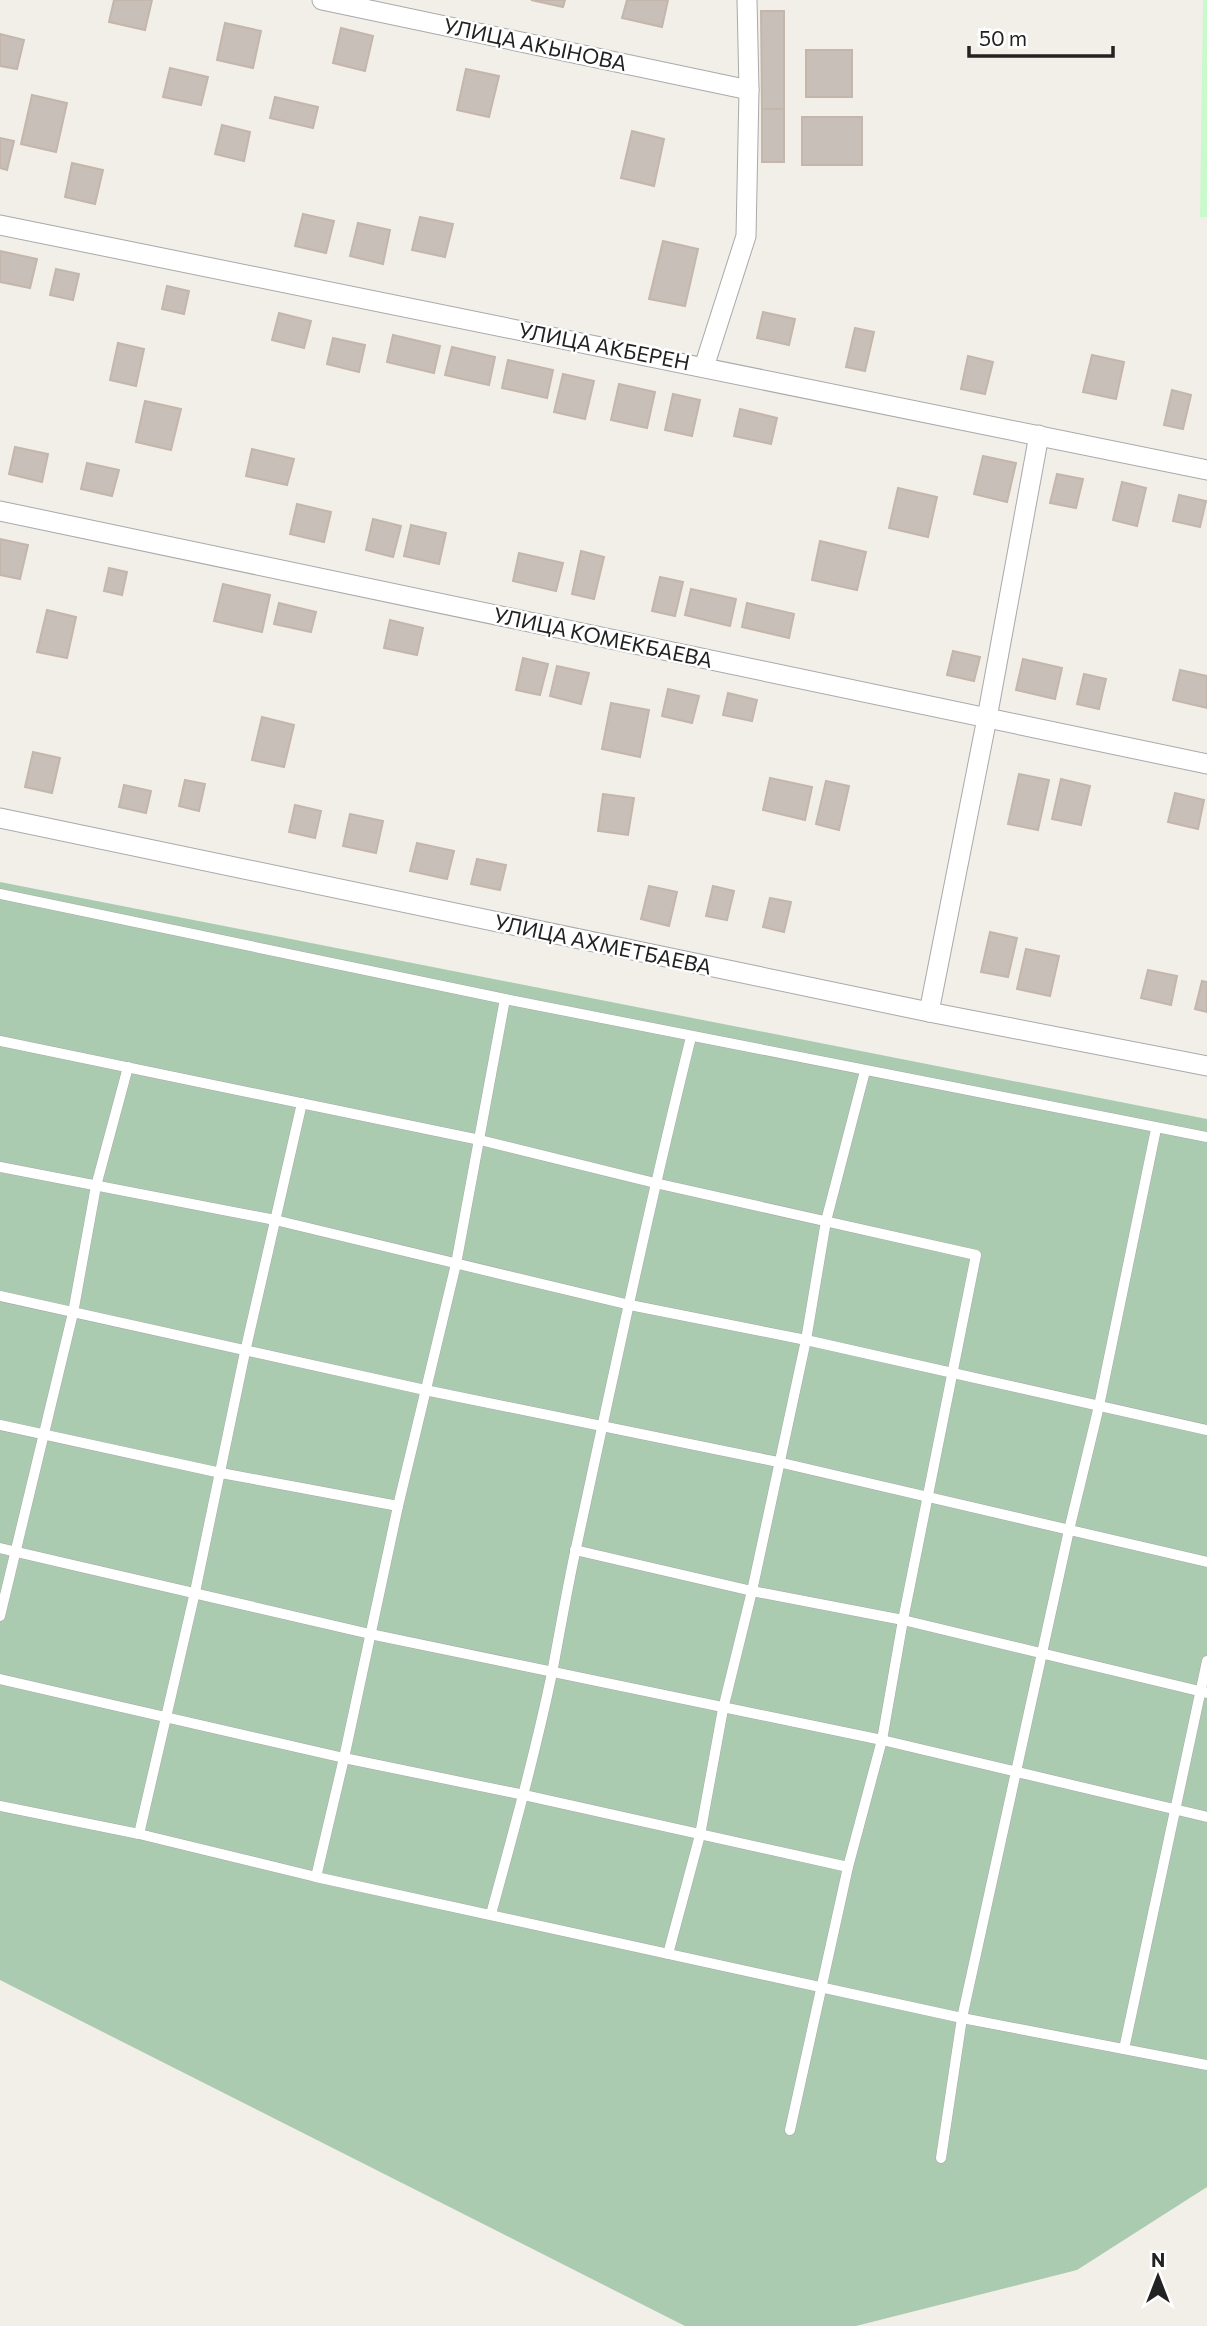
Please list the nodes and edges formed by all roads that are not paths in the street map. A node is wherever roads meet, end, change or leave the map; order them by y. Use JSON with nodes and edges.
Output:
{"nodes":[{"id":1,"x":322,"y":0,"type":"edge"},
{"id":2,"x":747,"y":0,"type":"edge"},
{"id":3,"x":749,"y":90,"type":"junction"},
{"id":4,"x":0,"y":225,"type":"edge"},
{"id":5,"x":704,"y":367,"type":"junction"},
{"id":6,"x":1039,"y":435,"type":"junction"},
{"id":7,"x":1207,"y":470,"type":"edge"},
{"id":8,"x":0,"y":511,"type":"edge"},
{"id":9,"x":987,"y":718,"type":"junction"},
{"id":10,"x":1207,"y":764,"type":"edge"},
{"id":11,"x":0,"y":818,"type":"edge"},
{"id":12,"x":0,"y":894,"type":"edge"},
{"id":13,"x":505,"y":999,"type":"junction"},
{"id":14,"x":929,"y":1012,"type":"junction"},
{"id":15,"x":691,"y":1037,"type":"junction"},
{"id":16,"x":0,"y":1041,"type":"edge"},
{"id":17,"x":1207,"y":1066,"type":"edge"},
{"id":18,"x":128,"y":1067,"type":"junction"},
{"id":19,"x":864,"y":1071,"type":"junction"},
{"id":20,"x":302,"y":1103,"type":"junction"},
{"id":21,"x":1156,"y":1129,"type":"junction"},
{"id":22,"x":1207,"y":1137,"type":"edge"},
{"id":23,"x":480,"y":1140,"type":"junction"},
{"id":24,"x":0,"y":1167,"type":"edge"},
{"id":25,"x":655,"y":1183,"type":"junction"},
{"id":26,"x":96,"y":1186,"type":"junction"},
{"id":27,"x":275,"y":1220,"type":"junction"},
{"id":28,"x":826,"y":1221,"type":"junction"},
{"id":29,"x":456,"y":1264,"type":"junction"},
{"id":30,"x":0,"y":1296,"type":"edge"},
{"id":31,"x":630,"y":1305,"type":"junction"},
{"id":32,"x":74,"y":1313,"type":"junction"},
{"id":33,"x":806,"y":1340,"type":"junction"},
{"id":34,"x":246,"y":1352,"type":"junction"},
{"id":35,"x":953,"y":1373,"type":"junction"},
{"id":36,"x":425,"y":1390,"type":"junction"},
{"id":37,"x":1099,"y":1406,"type":"junction"},
{"id":38,"x":0,"y":1425,"type":"edge"},
{"id":39,"x":603,"y":1428,"type":"junction"},
{"id":40,"x":1207,"y":1430,"type":"edge"},
{"id":41,"x":43,"y":1433,"type":"junction"},
{"id":42,"x":778,"y":1462,"type":"junction"},
{"id":43,"x":221,"y":1473,"type":"junction"},
{"id":44,"x":927,"y":1498,"type":"junction"},
{"id":45,"x":398,"y":1506,"type":"junction"},
{"id":46,"x":1069,"y":1530,"type":"junction"},
{"id":47,"x":0,"y":1548,"type":"edge"},
{"id":48,"x":575,"y":1550,"type":"junction"},
{"id":49,"x":15,"y":1551,"type":"junction"},
{"id":50,"x":1207,"y":1562,"type":"edge"},
{"id":51,"x":752,"y":1591,"type":"junction"},
{"id":52,"x":195,"y":1592,"type":"junction"},
{"id":53,"x":0,"y":1616,"type":"edge"},
{"id":54,"x":902,"y":1620,"type":"junction"},
{"id":55,"x":370,"y":1634,"type":"junction"},
{"id":56,"x":1041,"y":1653,"type":"junction"},
{"id":57,"x":1207,"y":1661,"type":"edge"},
{"id":58,"x":552,"y":1673,"type":"junction"},
{"id":59,"x":0,"y":1679,"type":"edge"},
{"id":60,"x":1203,"y":1692,"type":"edge"},
{"id":61,"x":723,"y":1709,"type":"junction"},
{"id":62,"x":164,"y":1715,"type":"junction"},
{"id":63,"x":882,"y":1740,"type":"junction"},
{"id":64,"x":344,"y":1758,"type":"junction"},
{"id":65,"x":1016,"y":1773,"type":"junction"},
{"id":66,"x":524,"y":1795,"type":"junction"},
{"id":67,"x":0,"y":1806,"type":"edge"},
{"id":68,"x":1176,"y":1810,"type":"junction"},
{"id":69,"x":1207,"y":1817,"type":"edge"},
{"id":70,"x":139,"y":1834,"type":"junction"},
{"id":71,"x":700,"y":1835,"type":"junction"},
{"id":72,"x":848,"y":1867,"type":"junction"},
{"id":73,"x":316,"y":1877,"type":"junction"},
{"id":74,"x":491,"y":1914,"type":"junction"},
{"id":75,"x":668,"y":1954,"type":"junction"},
{"id":76,"x":822,"y":1987,"type":"junction"},
{"id":77,"x":962,"y":2018,"type":"junction"},
{"id":78,"x":1124,"y":2049,"type":"junction"},
{"id":79,"x":1207,"y":2065,"type":"edge"},
{"id":80,"x":790,"y":2130,"type":"dead end"},
{"id":81,"x":941,"y":2158,"type":"dead end"}],
"edges":[{"from":1,"to":3,"type":"street","name":"УЛИЦА АКЫНОВА"},
{"from":2,"to":3,"type":"street"},
{"from":3,"to":5,"type":"street"},
{"from":4,"to":5,"type":"street","name":"УЛИЦА АКБЕРЕН"},
{"from":5,"to":6,"type":"street","name":"УЛИЦА АКБЕРЕН"},
{"from":6,"to":7,"type":"street","name":"УЛИЦА АКБЕРЕН"},
{"from":6,"to":9,"type":"street"},
{"from":8,"to":9,"type":"street","name":"УЛИЦА КОМЕКБАЕВА"},
{"from":9,"to":10,"type":"street","name":"УЛИЦА КОМЕКБАЕВА"},
{"from":9,"to":14,"type":"street"},
{"from":11,"to":14,"type":"street","name":"УЛИЦА АХМЕТБАЕВА"},
{"from":12,"to":13,"type":"lane"},
{"from":13,"to":15,"type":"lane"},
{"from":13,"to":23,"type":"lane"},
{"from":14,"to":17,"type":"street","name":"УЛИЦА АХМЕТБАЕВА"},
{"from":15,"to":19,"type":"lane"},
{"from":15,"to":25,"type":"lane"},
{"from":16,"to":18,"type":"lane"},
{"from":18,"to":20,"type":"lane"},
{"from":18,"to":26,"type":"lane"},
{"from":19,"to":21,"type":"lane"},
{"from":19,"to":28,"type":"lane"},
{"from":20,"to":23,"type":"lane"},
{"from":20,"to":27,"type":"lane"},
{"from":21,"to":22,"type":"lane"},
{"from":21,"to":37,"type":"lane"},
{"from":23,"to":25,"type":"lane"},
{"from":23,"to":29,"type":"lane"},
{"from":24,"to":26,"type":"lane"},
{"from":25,"to":28,"type":"lane"},
{"from":25,"to":31,"type":"lane"},
{"from":26,"to":27,"type":"lane"},
{"from":26,"to":32,"type":"lane"},
{"from":27,"to":29,"type":"lane"},
{"from":27,"to":34,"type":"lane"},
{"from":28,"to":33,"type":"lane"},
{"from":28,"to":35,"type":"lane"},
{"from":29,"to":31,"type":"lane"},
{"from":29,"to":36,"type":"lane"},
{"from":30,"to":32,"type":"lane"},
{"from":31,"to":33,"type":"lane"},
{"from":31,"to":39,"type":"lane"},
{"from":32,"to":34,"type":"lane"},
{"from":32,"to":41,"type":"lane"},
{"from":33,"to":35,"type":"lane"},
{"from":33,"to":42,"type":"lane"},
{"from":34,"to":36,"type":"lane"},
{"from":34,"to":43,"type":"lane"},
{"from":35,"to":37,"type":"lane"},
{"from":35,"to":44,"type":"lane"},
{"from":36,"to":39,"type":"lane"},
{"from":36,"to":45,"type":"lane"},
{"from":37,"to":40,"type":"lane"},
{"from":37,"to":46,"type":"lane"},
{"from":38,"to":41,"type":"lane"},
{"from":39,"to":42,"type":"lane"},
{"from":39,"to":48,"type":"lane"},
{"from":41,"to":43,"type":"lane"},
{"from":41,"to":49,"type":"lane"},
{"from":42,"to":44,"type":"lane"},
{"from":42,"to":51,"type":"lane"},
{"from":43,"to":45,"type":"lane"},
{"from":43,"to":52,"type":"lane"},
{"from":44,"to":46,"type":"lane"},
{"from":44,"to":54,"type":"lane"},
{"from":45,"to":55,"type":"lane"},
{"from":46,"to":50,"type":"lane"},
{"from":46,"to":56,"type":"lane"},
{"from":47,"to":49,"type":"lane"},
{"from":48,"to":51,"type":"lane"},
{"from":48,"to":58,"type":"lane"},
{"from":49,"to":52,"type":"lane"},
{"from":49,"to":53,"type":"lane"},
{"from":51,"to":54,"type":"lane"},
{"from":51,"to":61,"type":"lane"},
{"from":52,"to":55,"type":"lane"},
{"from":52,"to":62,"type":"lane"},
{"from":54,"to":56,"type":"lane"},
{"from":54,"to":63,"type":"lane"},
{"from":55,"to":58,"type":"lane"},
{"from":55,"to":64,"type":"lane"},
{"from":56,"to":60,"type":"lane"},
{"from":56,"to":65,"type":"lane"},
{"from":57,"to":60,"type":"lane"},
{"from":58,"to":61,"type":"lane"},
{"from":58,"to":66,"type":"lane"},
{"from":59,"to":62,"type":"lane"},
{"from":60,"to":68,"type":"lane"},
{"from":61,"to":63,"type":"lane"},
{"from":61,"to":71,"type":"lane"},
{"from":62,"to":64,"type":"lane"},
{"from":62,"to":70,"type":"lane"},
{"from":63,"to":65,"type":"lane"},
{"from":63,"to":72,"type":"lane"},
{"from":64,"to":66,"type":"lane"},
{"from":64,"to":73,"type":"lane"},
{"from":65,"to":68,"type":"lane"},
{"from":65,"to":77,"type":"lane"},
{"from":66,"to":71,"type":"lane"},
{"from":66,"to":74,"type":"lane"},
{"from":67,"to":70,"type":"lane"},
{"from":68,"to":69,"type":"lane"},
{"from":68,"to":78,"type":"lane"},
{"from":70,"to":73,"type":"lane"},
{"from":71,"to":72,"type":"lane"},
{"from":71,"to":75,"type":"lane"},
{"from":72,"to":76,"type":"lane"},
{"from":73,"to":74,"type":"lane"},
{"from":74,"to":75,"type":"lane"},
{"from":75,"to":76,"type":"lane"},
{"from":76,"to":77,"type":"lane"},
{"from":76,"to":80,"type":"lane"},
{"from":77,"to":78,"type":"lane"},
{"from":77,"to":81,"type":"lane"},
{"from":78,"to":79,"type":"lane"}]}
